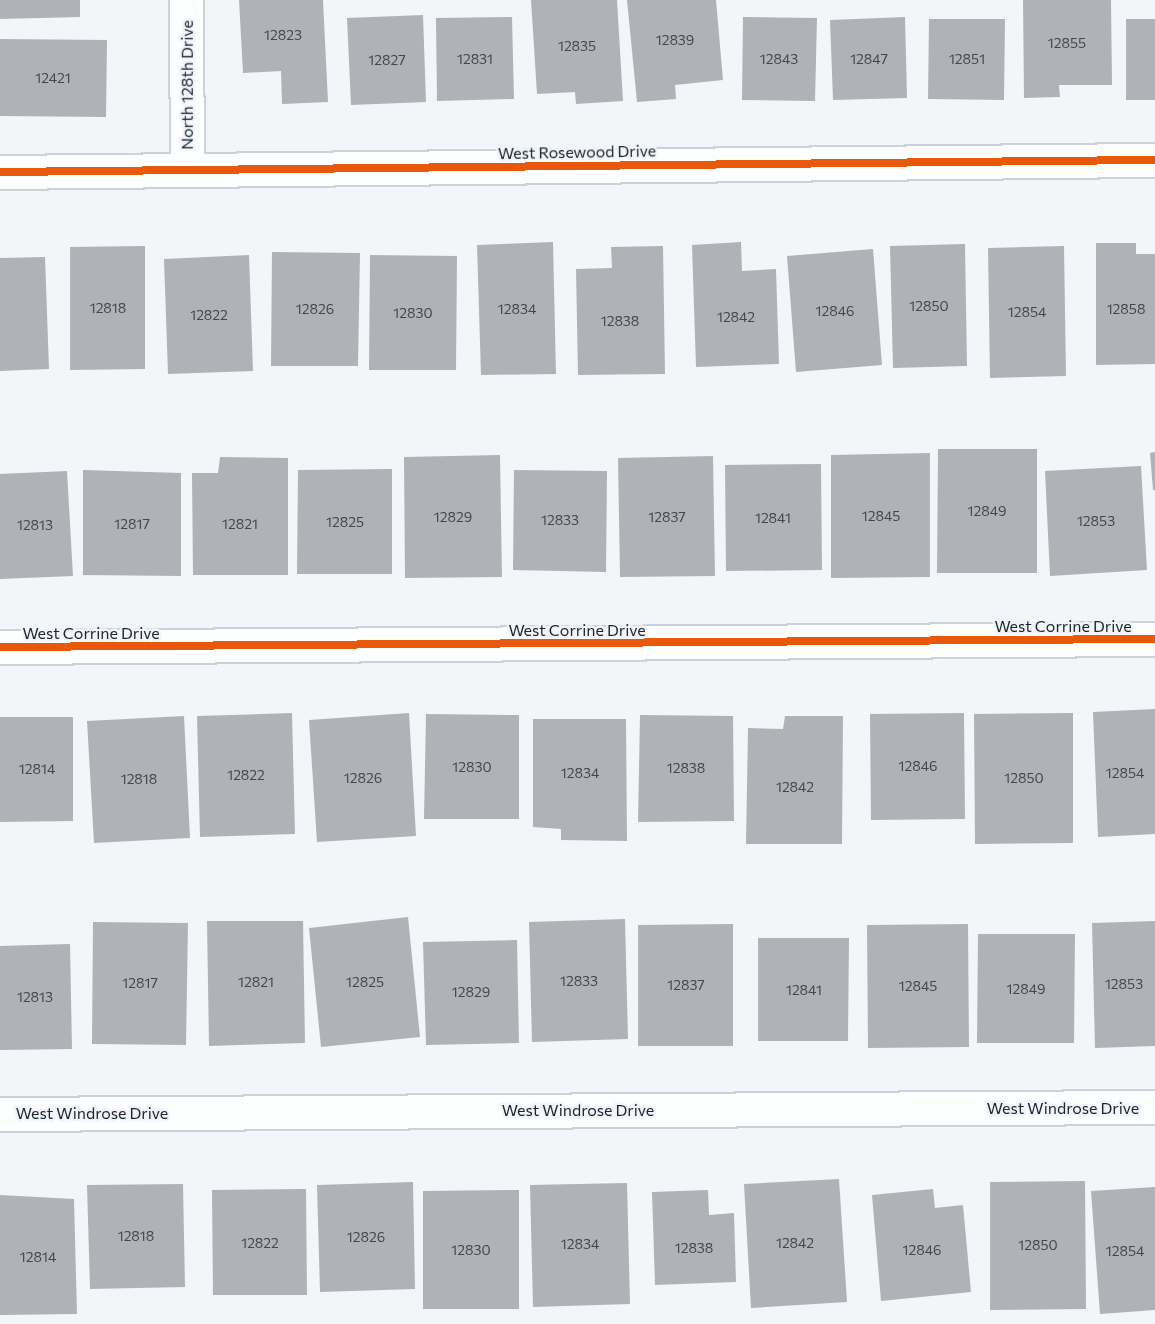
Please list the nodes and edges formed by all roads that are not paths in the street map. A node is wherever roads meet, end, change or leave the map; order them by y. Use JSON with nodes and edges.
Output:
{"nodes":[{"id":1,"x":186,"y":0,"type":"edge"},
{"id":2,"x":1155,"y":159,"type":"edge"},
{"id":3,"x":187,"y":169,"type":"junction"},
{"id":4,"x":0,"y":172,"type":"edge"},
{"id":5,"x":1155,"y":639,"type":"edge"},
{"id":6,"x":0,"y":647,"type":"edge"},
{"id":7,"x":1155,"y":1107,"type":"edge"},
{"id":8,"x":0,"y":1113,"type":"edge"}],
"edges":[{"from":1,"to":3,"type":"street","name":"North 128th Drive"},
{"from":2,"to":3,"type":"street","name":"West Rosewood Drive"},
{"from":3,"to":4,"type":"street","name":"West Rosewood Drive"},
{"from":5,"to":6,"type":"street","name":"West Corrine Drive"},
{"from":7,"to":8,"type":"street","name":"West Windrose Drive"}]}
